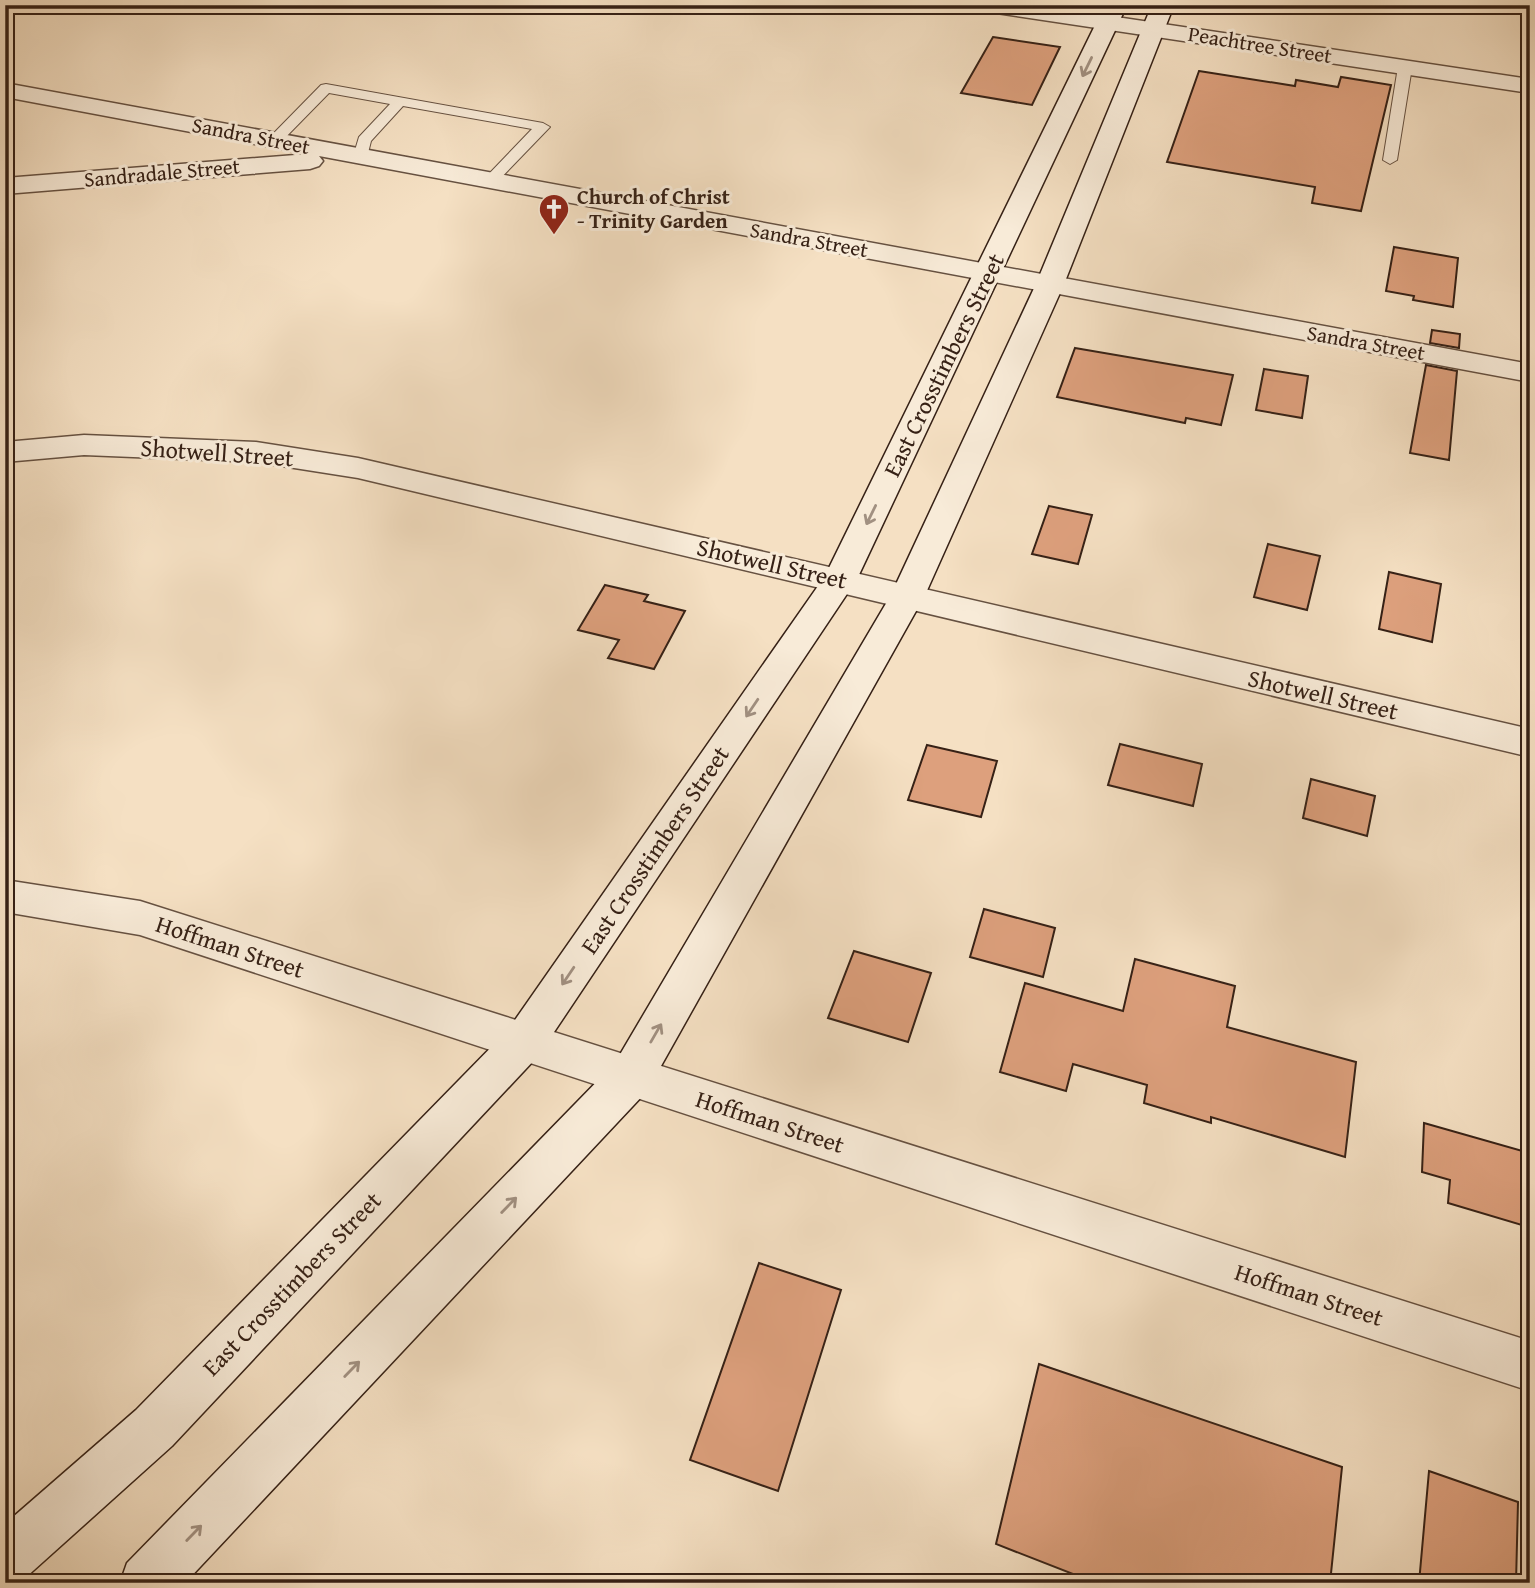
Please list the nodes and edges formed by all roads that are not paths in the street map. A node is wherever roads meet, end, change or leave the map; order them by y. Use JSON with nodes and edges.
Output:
{"nodes":[{"id":1,"x":990,"y":5,"type":"edge"},
{"id":2,"x":1112,"y":14,"type":"edge"},
{"id":3,"x":1158,"y":17,"type":"edge"},
{"id":4,"x":1405,"y":67,"type":"junction"},
{"id":5,"x":1530,"y":86,"type":"edge"},
{"id":6,"x":5,"y":90,"type":"edge"},
{"id":7,"x":400,"y":101,"type":"junction"},
{"id":8,"x":274,"y":141,"type":"junction"},
{"id":9,"x":360,"y":157,"type":"junction"},
{"id":10,"x":1390,"y":160,"type":"dead end"},
{"id":11,"x":490,"y":181,"type":"junction"},
{"id":12,"x":5,"y":186,"type":"edge"},
{"id":13,"x":988,"y":273,"type":"junction"},
{"id":14,"x":1050,"y":285,"type":"junction"},
{"id":15,"x":1530,"y":373,"type":"edge"},
{"id":16,"x":5,"y":452,"type":"edge"},
{"id":17,"x":840,"y":579,"type":"junction"},
{"id":18,"x":908,"y":595,"type":"junction"},
{"id":19,"x":1530,"y":743,"type":"edge"},
{"id":20,"x":5,"y":896,"type":"edge"},
{"id":21,"x":523,"y":1043,"type":"junction"},
{"id":22,"x":631,"y":1077,"type":"junction"},
{"id":23,"x":1530,"y":1366,"type":"edge"},
{"id":24,"x":5,"y":1560,"type":"edge"},
{"id":25,"x":147,"y":1583,"type":"edge"}],
"edges":[{"from":1,"to":2,"type":"street","name":"Peachtree Street"},
{"from":2,"to":3,"type":"street","name":"Peachtree Street"},
{"from":2,"to":13,"type":"street","name":"East Crosstimbers Street","one_way":true},
{"from":3,"to":4,"type":"street","name":"Peachtree Street"},
{"from":3,"to":14,"type":"street"},
{"from":4,"to":5,"type":"street","name":"Peachtree Street"},
{"from":4,"to":10,"type":"lane"},
{"from":6,"to":8,"type":"street","name":"Sandra Street"},
{"from":7,"to":8,"type":"lane"},
{"from":7,"to":9,"type":"lane"},
{"from":7,"to":11,"type":"lane"},
{"from":8,"to":9,"type":"street","name":"Sandra Street"},
{"from":9,"to":11,"type":"street","name":"Sandra Street"},
{"from":9,"to":12,"type":"street","name":"Sandradale Street"},
{"from":11,"to":13,"type":"street","name":"Sandra Street"},
{"from":13,"to":14,"type":"street","name":"Sandra Street"},
{"from":13,"to":17,"type":"street","name":"East Crosstimbers Street","one_way":true},
{"from":14,"to":15,"type":"street","name":"Sandra Street"},
{"from":14,"to":18,"type":"street"},
{"from":16,"to":17,"type":"street","name":"Shotwell Street"},
{"from":17,"to":18,"type":"street","name":"Shotwell Street"},
{"from":17,"to":21,"type":"street","name":"East Crosstimbers Street","one_way":true},
{"from":18,"to":19,"type":"street","name":"Shotwell Street"},
{"from":22,"to":18,"type":"street","one_way":true},
{"from":20,"to":21,"type":"street","name":"Hoffman Street"},
{"from":21,"to":22,"type":"street","name":"Hoffman Street"},
{"from":21,"to":24,"type":"street","name":"East Crosstimbers Street"},
{"from":22,"to":23,"type":"street","name":"Hoffman Street"},
{"from":25,"to":22,"type":"street","one_way":true}]}
